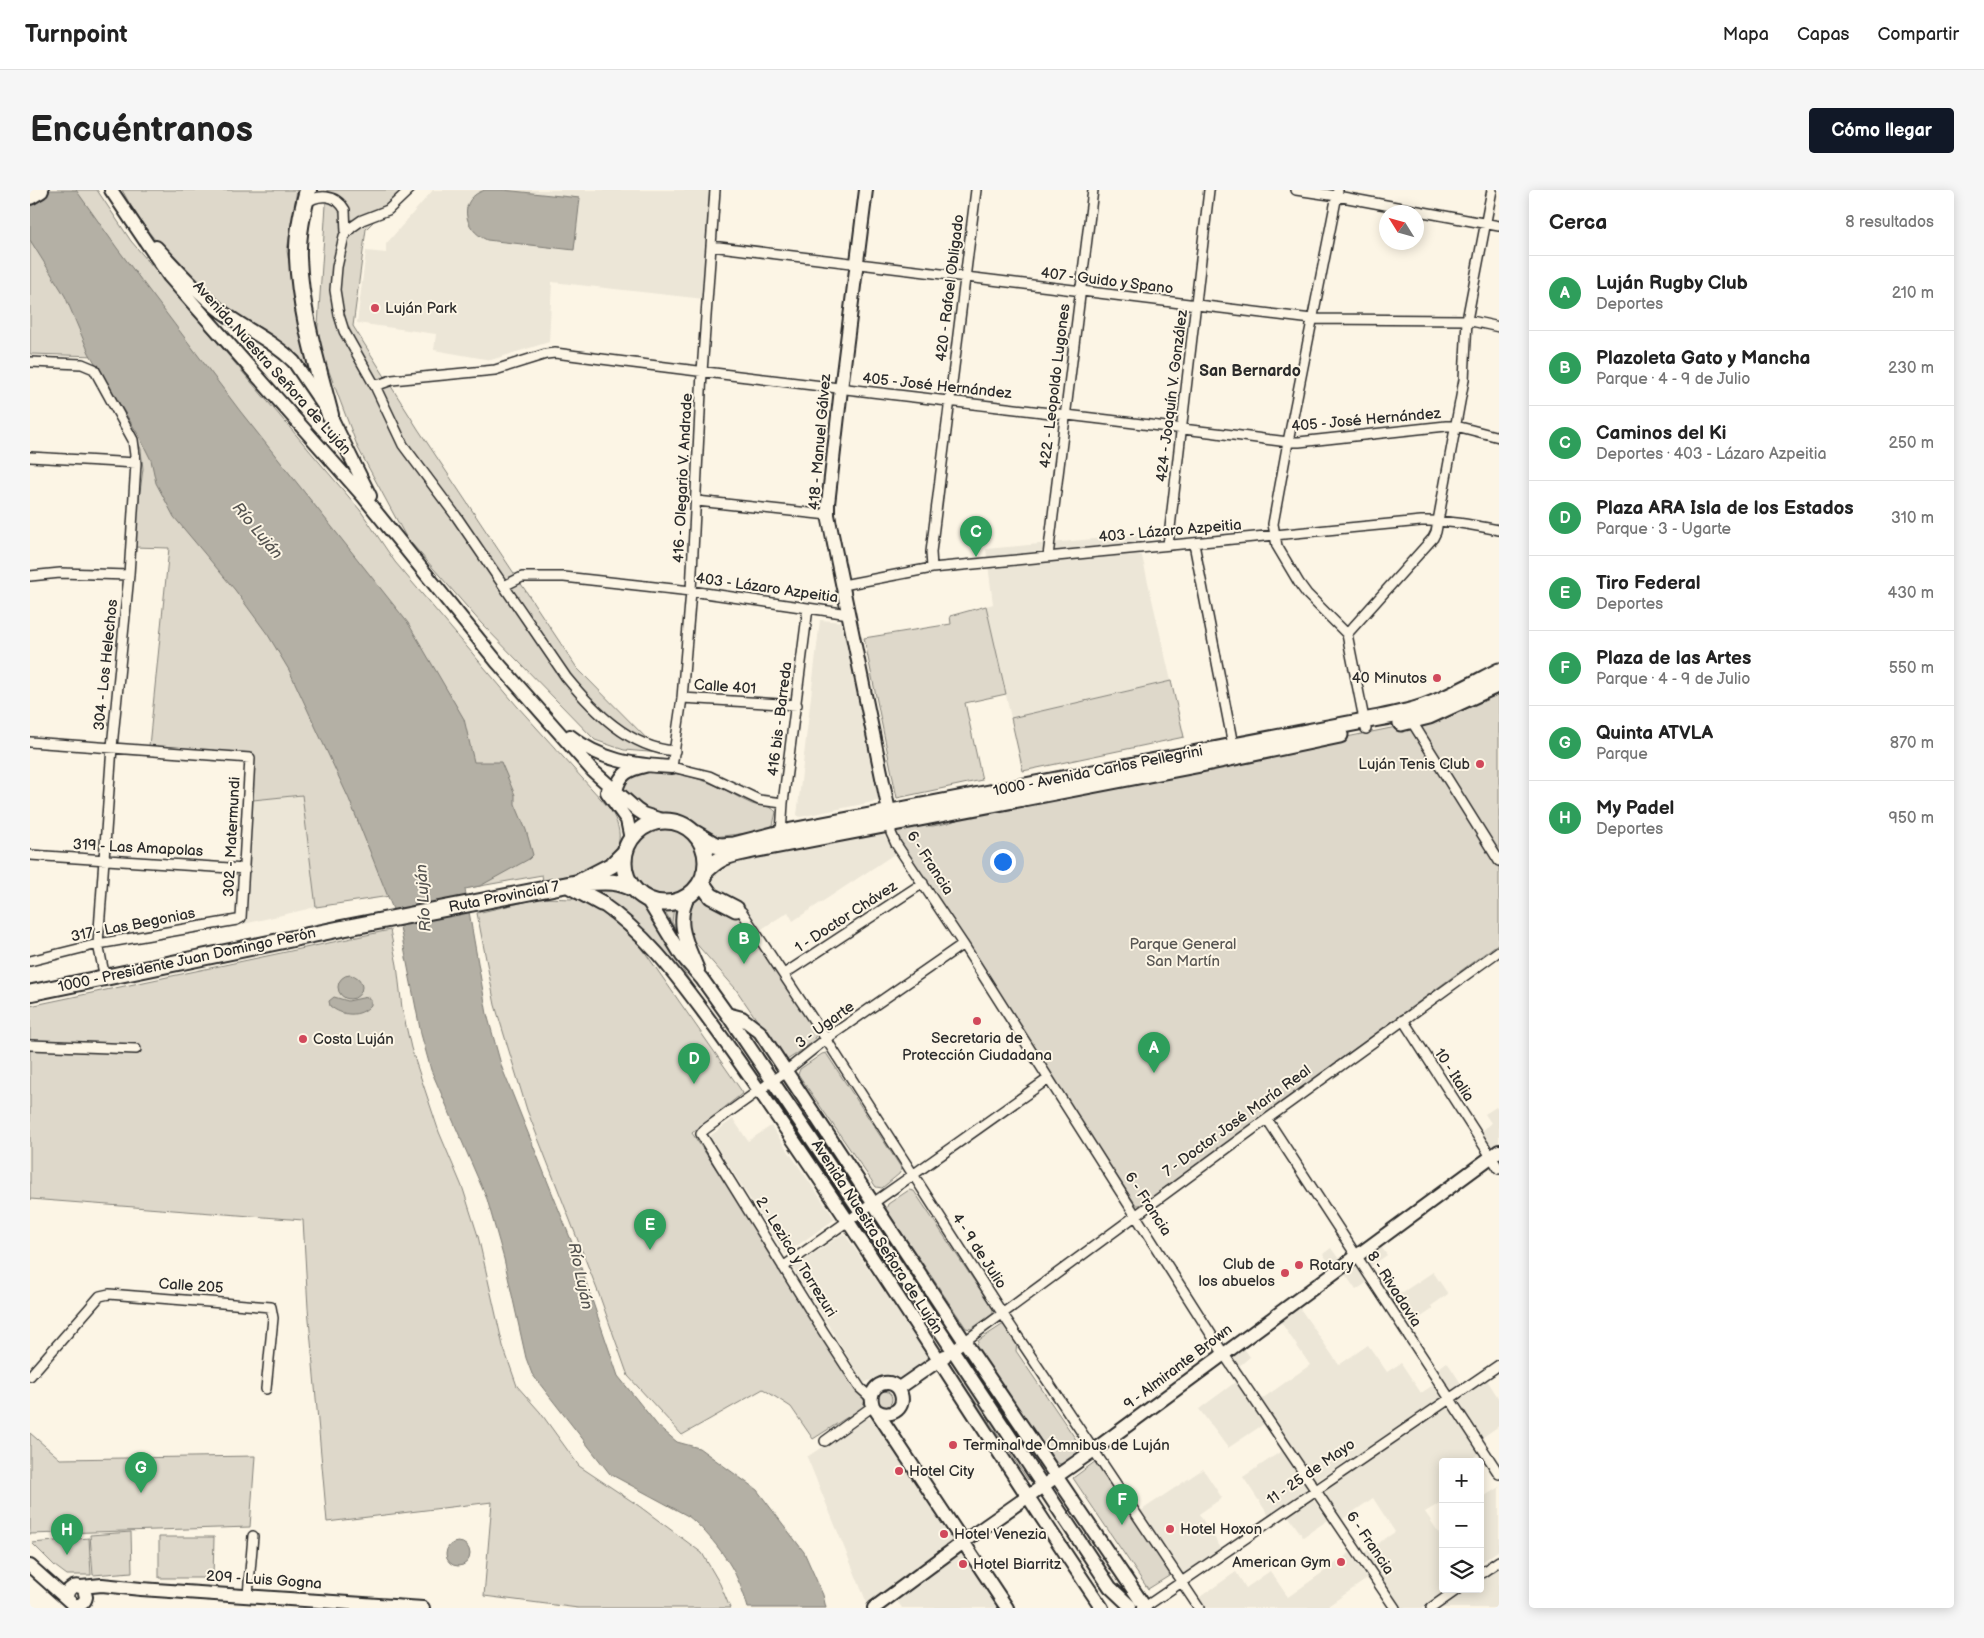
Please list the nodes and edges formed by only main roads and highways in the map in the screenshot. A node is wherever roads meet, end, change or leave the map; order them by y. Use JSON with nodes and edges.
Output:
{"nodes":[{"id":1,"x":40,"y":190,"type":"edge"},
{"id":2,"x":30,"y":196,"type":"edge"},
{"id":3,"x":306,"y":197,"type":"edge"},
{"id":4,"x":330,"y":415,"type":"road end"},
{"id":5,"x":1499,"y":671,"type":"edge"},
{"id":6,"x":1499,"y":684,"type":"edge"},
{"id":7,"x":1409,"y":716,"type":"junction"},
{"id":8,"x":1365,"y":725,"type":"junction"},
{"id":9,"x":890,"y":818,"type":"junction"},
{"id":10,"x":693,"y":832,"type":"junction"},
{"id":11,"x":628,"y":846,"type":"junction"},
{"id":12,"x":703,"y":878,"type":"junction"},
{"id":13,"x":572,"y":884,"type":"junction"},
{"id":14,"x":634,"y":889,"type":"junction"},
{"id":15,"x":602,"y":903,"type":"road end"},
{"id":16,"x":736,"y":909,"type":"road end"},
{"id":17,"x":344,"y":928,"type":"joint"},
{"id":18,"x":30,"y":993,"type":"edge"}],
"edges":[{"from":1,"to":2,"type":"highway"},
{"from":3,"to":4,"type":"highway"},
{"from":5,"to":7,"type":"main road","name":"1000 - Avenida Carlos Pellegrini"},
{"from":6,"to":7,"type":"main road","name":"1000 - Avenida Carlos Pellegrini"},
{"from":7,"to":8,"type":"main road","name":"1000 - Avenida Carlos Pellegrini"},
{"from":8,"to":9,"type":"main road","name":"1000 - Avenida Carlos Pellegrini"},
{"from":8,"to":9,"type":"main road","name":"1000 - Avenida Carlos Pellegrini"},
{"from":9,"to":10,"type":"main road","name":"1000 - Avenida Carlos Pellegrini"},
{"from":9,"to":12,"type":"main road","name":"1000 - Avenida Carlos Pellegrini"},
{"from":10,"to":11,"type":"main road"},
{"from":10,"to":12,"type":"main road"},
{"from":11,"to":13,"type":"main road","name":"Ruta Provincial 7"},
{"from":11,"to":14,"type":"main road"},
{"from":12,"to":14,"type":"main road"},
{"from":12,"to":16,"type":"main road"},
{"from":13,"to":14,"type":"main road","name":"Ruta Provincial 7"},
{"from":13,"to":15,"type":"main road"},
{"from":13,"to":17,"type":"main road","name":"Ruta Provincial 7"},
{"from":17,"to":18,"type":"main road","name":"1000 - Presidente Juan Domingo Perón"}]}
